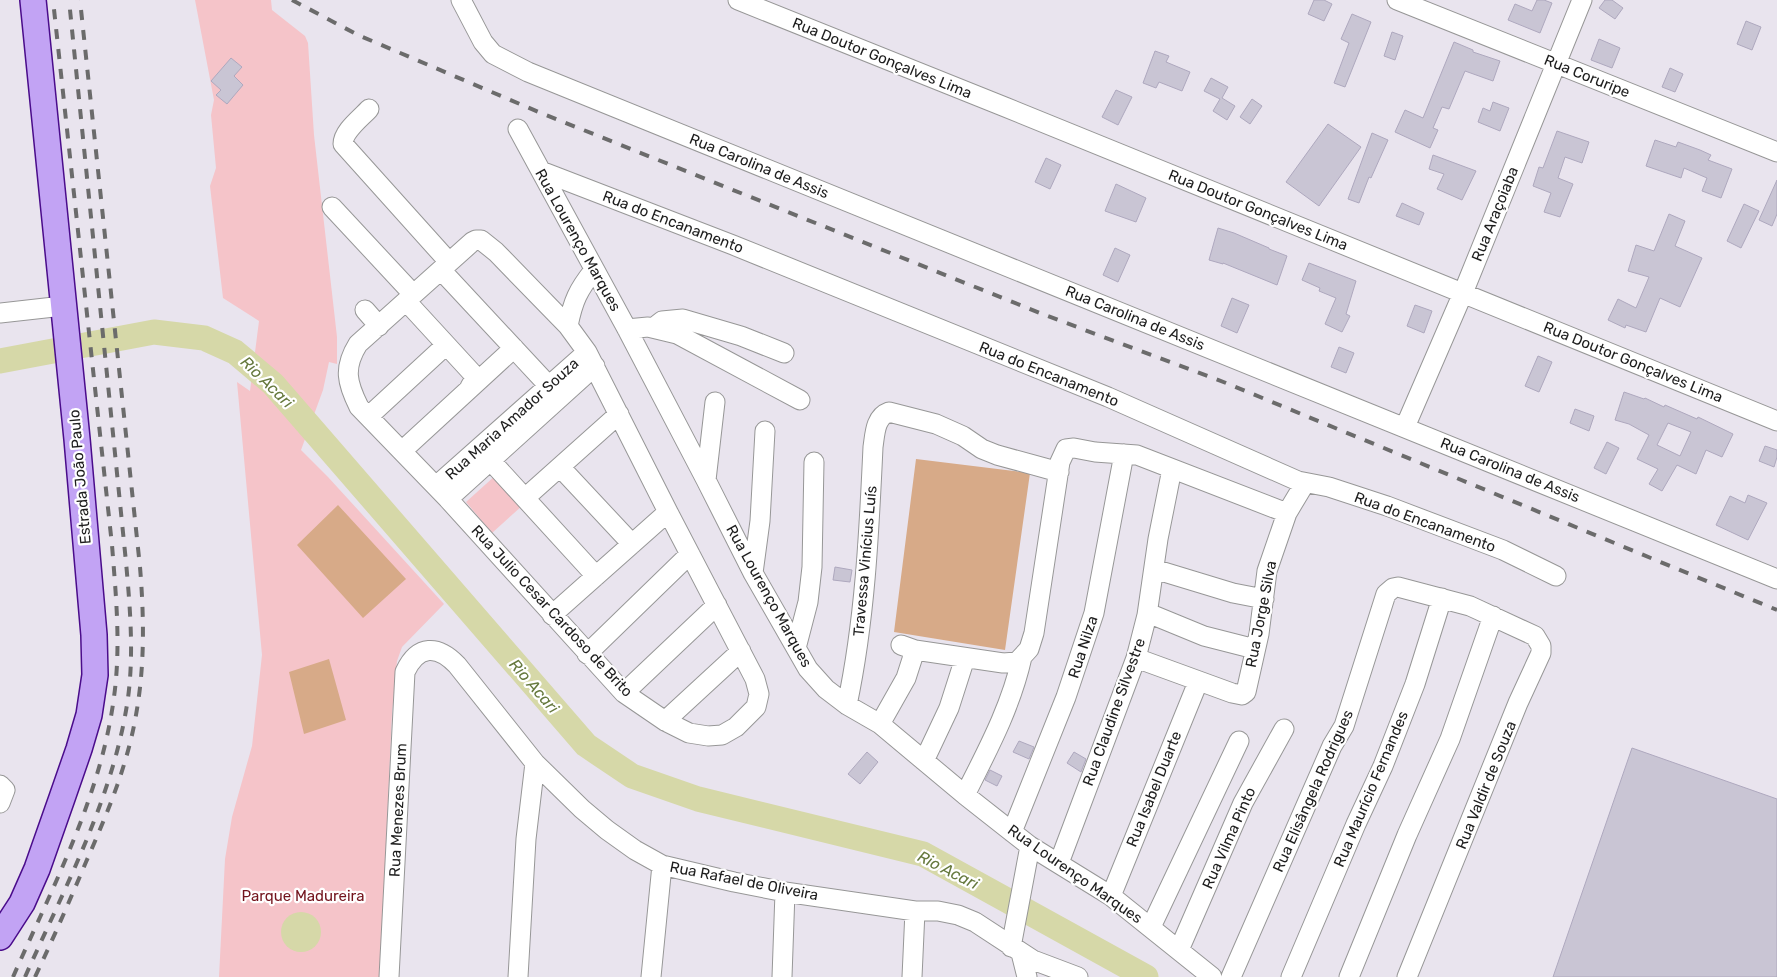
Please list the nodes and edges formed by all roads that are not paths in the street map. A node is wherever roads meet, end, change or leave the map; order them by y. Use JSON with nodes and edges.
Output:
{"nodes":[{"id":1,"x":33,"y":0,"type":"edge"},
{"id":2,"x":461,"y":0,"type":"edge"},
{"id":3,"x":738,"y":0,"type":"edge"},
{"id":4,"x":1397,"y":0,"type":"edge"},
{"id":5,"x":1582,"y":0,"type":"edge"},
{"id":6,"x":1556,"y":64,"type":"junction"},
{"id":7,"x":369,"y":109,"type":"dead end"},
{"id":8,"x":518,"y":128,"type":"dead end"},
{"id":9,"x":1777,"y":152,"type":"edge"},
{"id":10,"x":541,"y":171,"type":"junction"},
{"id":11,"x":332,"y":207,"type":"dead end"},
{"id":12,"x":445,"y":266,"type":"junction"},
{"id":13,"x":594,"y":270,"type":"junction"},
{"id":14,"x":1463,"y":293,"type":"junction"},
{"id":15,"x":410,"y":298,"type":"junction"},
{"id":16,"x":365,"y":310,"type":"dead end"},
{"id":17,"x":64,"y":312,"type":"junction"},
{"id":18,"x":0,"y":313,"type":"edge"},
{"id":19,"x":379,"y":326,"type":"junction"},
{"id":20,"x":568,"y":326,"type":"junction"},
{"id":21,"x":653,"y":328,"type":"junction"},
{"id":22,"x":627,"y":329,"type":"junction"},
{"id":23,"x":446,"y":345,"type":"junction"},
{"id":24,"x":514,"y":348,"type":"junction"},
{"id":25,"x":784,"y":353,"type":"dead end"},
{"id":26,"x":591,"y":359,"type":"junction"},
{"id":27,"x":471,"y":385,"type":"junction"},
{"id":28,"x":550,"y":386,"type":"junction"},
{"id":29,"x":800,"y":400,"type":"dead end"},
{"id":30,"x":715,"y":402,"type":"dead end"},
{"id":31,"x":619,"y":414,"type":"junction"},
{"id":32,"x":369,"y":416,"type":"junction"},
{"id":33,"x":1777,"y":421,"type":"edge"},
{"id":34,"x":1405,"y":427,"type":"junction"},
{"id":35,"x":765,"y":431,"type":"dead end"},
{"id":36,"x":403,"y":450,"type":"junction"},
{"id":37,"x":1124,"y":454,"type":"junction"},
{"id":38,"x":490,"y":460,"type":"junction"},
{"id":39,"x":814,"y":462,"type":"dead end"},
{"id":40,"x":560,"y":467,"type":"junction"},
{"id":41,"x":1172,"y":469,"type":"junction"},
{"id":42,"x":1058,"y":472,"type":"junction"},
{"id":43,"x":706,"y":480,"type":"junction"},
{"id":44,"x":1305,"y":483,"type":"junction"},
{"id":45,"x":442,"y":492,"type":"junction"},
{"id":46,"x":525,"y":498,"type":"junction"},
{"id":47,"x":668,"y":512,"type":"junction"},
{"id":48,"x":1287,"y":513,"type":"junction"},
{"id":49,"x":632,"y":544,"type":"junction"},
{"id":50,"x":690,"y":554,"type":"junction"},
{"id":51,"x":1154,"y":569,"type":"junction"},
{"id":52,"x":753,"y":573,"type":"junction"},
{"id":53,"x":596,"y":576,"type":"junction"},
{"id":54,"x":1556,"y":576,"type":"dead end"},
{"id":55,"x":1777,"y":579,"type":"edge"},
{"id":56,"x":1442,"y":598,"type":"junction"},
{"id":57,"x":1264,"y":599,"type":"junction"},
{"id":58,"x":1382,"y":602,"type":"joint"},
{"id":59,"x":717,"y":605,"type":"junction"},
{"id":60,"x":1148,"y":613,"type":"junction"},
{"id":61,"x":552,"y":615,"type":"junction"},
{"id":62,"x":1493,"y":616,"type":"junction"},
{"id":63,"x":796,"y":648,"type":"junction"},
{"id":64,"x":1256,"y":649,"type":"junction"},
{"id":65,"x":425,"y":651,"type":"joint"},
{"id":66,"x":741,"y":651,"type":"junction"},
{"id":67,"x":587,"y":654,"type":"junction"},
{"id":68,"x":1022,"y":657,"type":"junction"},
{"id":69,"x":965,"y":658,"type":"junction"},
{"id":70,"x":1136,"y":658,"type":"junction"},
{"id":71,"x":1198,"y":682,"type":"junction"},
{"id":72,"x":624,"y":693,"type":"junction"},
{"id":73,"x":847,"y":705,"type":"junction"},
{"id":74,"x":665,"y":721,"type":"junction"},
{"id":75,"x":880,"y":724,"type":"junction"},
{"id":76,"x":1284,"y":729,"type":"dead end"},
{"id":77,"x":1239,"y":741,"type":"dead end"},
{"id":78,"x":924,"y":761,"type":"junction"},
{"id":79,"x":535,"y":763,"type":"junction"},
{"id":80,"x":0,"y":785,"type":"edge"},
{"id":81,"x":965,"y":795,"type":"junction"},
{"id":82,"x":0,"y":803,"type":"edge"},
{"id":83,"x":1012,"y":832,"type":"junction"},
{"id":84,"x":1030,"y":846,"type":"junction"},
{"id":85,"x":1059,"y":863,"type":"junction"},
{"id":86,"x":662,"y":865,"type":"junction"},
{"id":87,"x":786,"y":892,"type":"junction"},
{"id":88,"x":1111,"y":896,"type":"junction"},
{"id":89,"x":915,"y":911,"type":"junction"},
{"id":90,"x":1150,"y":927,"type":"junction"},
{"id":91,"x":0,"y":937,"type":"edge"},
{"id":92,"x":1016,"y":944,"type":"junction"},
{"id":93,"x":1179,"y":950,"type":"junction"},
{"id":94,"x":389,"y":977,"type":"edge"},
{"id":95,"x":518,"y":977,"type":"edge"},
{"id":96,"x":651,"y":977,"type":"edge"},
{"id":97,"x":782,"y":977,"type":"edge"},
{"id":98,"x":912,"y":977,"type":"edge"},
{"id":99,"x":1027,"y":977,"type":"edge"},
{"id":100,"x":1078,"y":977,"type":"edge"},
{"id":101,"x":1212,"y":977,"type":"edge"},
{"id":102,"x":1231,"y":977,"type":"edge"},
{"id":103,"x":1292,"y":977,"type":"edge"},
{"id":104,"x":1349,"y":977,"type":"edge"},
{"id":105,"x":1407,"y":977,"type":"edge"}],
"edges":[{"from":1,"to":17,"type":"main road","name":"Estrada João Paulo"},
{"from":2,"to":34,"type":"street","name":"Rua Carolina de Assis"},
{"from":3,"to":14,"type":"street","name":"Rua Doutor Gonçalves Lima"},
{"from":4,"to":6,"type":"street","name":"Rua Coruripe"},
{"from":5,"to":6,"type":"street","name":"Rua Araçoiaba"},
{"from":6,"to":9,"type":"street","name":"Rua Coruripe"},
{"from":6,"to":14,"type":"street","name":"Rua Araçoiaba"},
{"from":7,"to":12,"type":"street"},
{"from":8,"to":10,"type":"street","name":"Rua Lourenço Marques"},
{"from":10,"to":13,"type":"street","name":"Rua Lourenço Marques"},
{"from":10,"to":44,"type":"street","name":"Rua do Encanamento"},
{"from":11,"to":15,"type":"street"},
{"from":12,"to":15,"type":"street","name":"Rua Julio Cesar Cardoso de Brito"},
{"from":12,"to":20,"type":"street","name":"Rua Julio Cesar Cardoso de Brito"},
{"from":12,"to":24,"type":"street"},
{"from":13,"to":20,"type":"street"},
{"from":13,"to":22,"type":"street","name":"Rua Lourenço Marques"},
{"from":14,"to":33,"type":"street","name":"Rua Doutor Gonçalves Lima"},
{"from":14,"to":34,"type":"street","name":"Rua Araçoiaba"},
{"from":15,"to":19,"type":"street","name":"Rua Julio Cesar Cardoso de Brito"},
{"from":15,"to":23,"type":"street"},
{"from":16,"to":19,"type":"street"},
{"from":17,"to":18,"type":"street"},
{"from":17,"to":91,"type":"main road","name":"Estrada João Paulo"},
{"from":19,"to":32,"type":"street","name":"Rua Julio Cesar Cardoso de Brito"},
{"from":20,"to":26,"type":"street","name":"Rua Julio Cesar Cardoso de Brito"},
{"from":21,"to":22,"type":"street"},
{"from":21,"to":25,"type":"street"},
{"from":21,"to":29,"type":"street"},
{"from":22,"to":43,"type":"street","name":"Rua Lourenço Marques"},
{"from":23,"to":27,"type":"street"},
{"from":23,"to":32,"type":"street"},
{"from":24,"to":27,"type":"street"},
{"from":24,"to":28,"type":"street"},
{"from":26,"to":28,"type":"street","name":"Rua Maria Amador Souza"},
{"from":26,"to":31,"type":"street","name":"Rua Julio Cesar Cardoso de Brito"},
{"from":26,"to":38,"type":"street","name":"Rua Maria Amador Souza"},
{"from":27,"to":36,"type":"street"},
{"from":28,"to":45,"type":"street","name":"Rua Maria Amador Souza"},
{"from":30,"to":43,"type":"street"},
{"from":31,"to":40,"type":"street"},
{"from":31,"to":47,"type":"street","name":"Rua Julio Cesar Cardoso de Brito"},
{"from":32,"to":36,"type":"street","name":"Rua Julio Cesar Cardoso de Brito"},
{"from":34,"to":55,"type":"street","name":"Rua Carolina de Assis"},
{"from":35,"to":52,"type":"street"},
{"from":36,"to":45,"type":"street","name":"Rua Julio Cesar Cardoso de Brito"},
{"from":37,"to":41,"type":"street"},
{"from":37,"to":42,"type":"street"},
{"from":37,"to":83,"type":"street","name":"Rua Nilza"},
{"from":38,"to":45,"type":"street","name":"Rua Maria Amador Souza"},
{"from":38,"to":46,"type":"street"},
{"from":39,"to":63,"type":"street"},
{"from":40,"to":46,"type":"street"},
{"from":40,"to":49,"type":"street"},
{"from":41,"to":48,"type":"street"},
{"from":41,"to":51,"type":"street","name":"Rua Claudine Silvestre"},
{"from":42,"to":68,"type":"street"},
{"from":42,"to":73,"type":"street","name":"Travessa Vinícius Luís"},
{"from":43,"to":52,"type":"street","name":"Rua Lourenço Marques"},
{"from":44,"to":48,"type":"street","name":"Rua Jorge Silva"},
{"from":44,"to":54,"type":"street","name":"Rua do Encanamento"},
{"from":45,"to":61,"type":"street","name":"Rua Julio Cesar Cardoso de Brito"},
{"from":46,"to":53,"type":"street"},
{"from":47,"to":49,"type":"street"},
{"from":47,"to":50,"type":"street","name":"Rua Julio Cesar Cardoso de Brito"},
{"from":48,"to":57,"type":"street","name":"Rua Jorge Silva"},
{"from":49,"to":53,"type":"street"},
{"from":50,"to":59,"type":"street","name":"Rua Julio Cesar Cardoso de Brito"},
{"from":50,"to":67,"type":"street"},
{"from":51,"to":57,"type":"street"},
{"from":51,"to":60,"type":"street","name":"Rua Claudine Silvestre"},
{"from":52,"to":63,"type":"street","name":"Rua Lourenço Marques"},
{"from":53,"to":61,"type":"street"},
{"from":56,"to":58,"type":"street","name":"Rua Valdir de Souza"},
{"from":56,"to":62,"type":"street","name":"Rua Valdir de Souza"},
{"from":56,"to":103,"type":"street","name":"Rua Maurício Fernandes"},
{"from":57,"to":64,"type":"street","name":"Rua Jorge Silva"},
{"from":58,"to":102,"type":"street","name":"Rua Elisângela Rodrigues"},
{"from":59,"to":66,"type":"street","name":"Rua Julio Cesar Cardoso de Brito"},
{"from":59,"to":72,"type":"street"},
{"from":60,"to":64,"type":"street"},
{"from":60,"to":70,"type":"street","name":"Rua Claudine Silvestre"},
{"from":61,"to":67,"type":"street","name":"Rua Julio Cesar Cardoso de Brito"},
{"from":62,"to":104,"type":"street"},
{"from":62,"to":105,"type":"street","name":"Rua Valdir de Souza"},
{"from":63,"to":73,"type":"street","name":"Rua Lourenço Marques"},
{"from":64,"to":71,"type":"street","name":"Rua Jorge Silva"},
{"from":65,"to":79,"type":"street","name":"Rua Rafael de Oliveira"},
{"from":65,"to":94,"type":"street","name":"Rua Menezes Brum"},
{"from":66,"to":74,"type":"street"},
{"from":66,"to":74,"type":"street","name":"Rua Julio Cesar Cardoso de Brito"},
{"from":67,"to":72,"type":"street","name":"Rua Julio Cesar Cardoso de Brito"},
{"from":68,"to":69,"type":"street"},
{"from":68,"to":81,"type":"street"},
{"from":69,"to":75,"type":"street"},
{"from":69,"to":78,"type":"street"},
{"from":70,"to":71,"type":"street"},
{"from":70,"to":85,"type":"street","name":"Rua Claudine Silvestre"},
{"from":71,"to":88,"type":"street","name":"Rua Isabel Duarte"},
{"from":72,"to":74,"type":"street","name":"Rua Julio Cesar Cardoso de Brito"},
{"from":73,"to":75,"type":"street","name":"Rua Lourenço Marques"},
{"from":75,"to":78,"type":"street","name":"Rua Lourenço Marques"},
{"from":76,"to":93,"type":"street","name":"Rua Vilma Pinto"},
{"from":77,"to":90,"type":"street"},
{"from":78,"to":81,"type":"street","name":"Rua Lourenço Marques"},
{"from":79,"to":86,"type":"street","name":"Rua Rafael de Oliveira"},
{"from":79,"to":95,"type":"street"},
{"from":80,"to":82,"type":"street"},
{"from":81,"to":83,"type":"street","name":"Rua Lourenço Marques"},
{"from":83,"to":84,"type":"street","name":"Rua Lourenço Marques"},
{"from":84,"to":85,"type":"street","name":"Rua Lourenço Marques"},
{"from":84,"to":92,"type":"street"},
{"from":85,"to":88,"type":"street","name":"Rua Lourenço Marques"},
{"from":86,"to":87,"type":"street","name":"Rua Rafael de Oliveira"},
{"from":86,"to":96,"type":"street"},
{"from":87,"to":89,"type":"street","name":"Rua Rafael de Oliveira"},
{"from":87,"to":97,"type":"street"},
{"from":88,"to":90,"type":"street","name":"Rua Lourenço Marques"},
{"from":89,"to":92,"type":"street","name":"Rua Rafael de Oliveira"},
{"from":89,"to":98,"type":"street"},
{"from":90,"to":93,"type":"street","name":"Rua Lourenço Marques"},
{"from":92,"to":99,"type":"street"},
{"from":92,"to":100,"type":"street","name":"Rua Rafael de Oliveira"},
{"from":93,"to":101,"type":"street","name":"Rua Lourenço Marques"}]}
